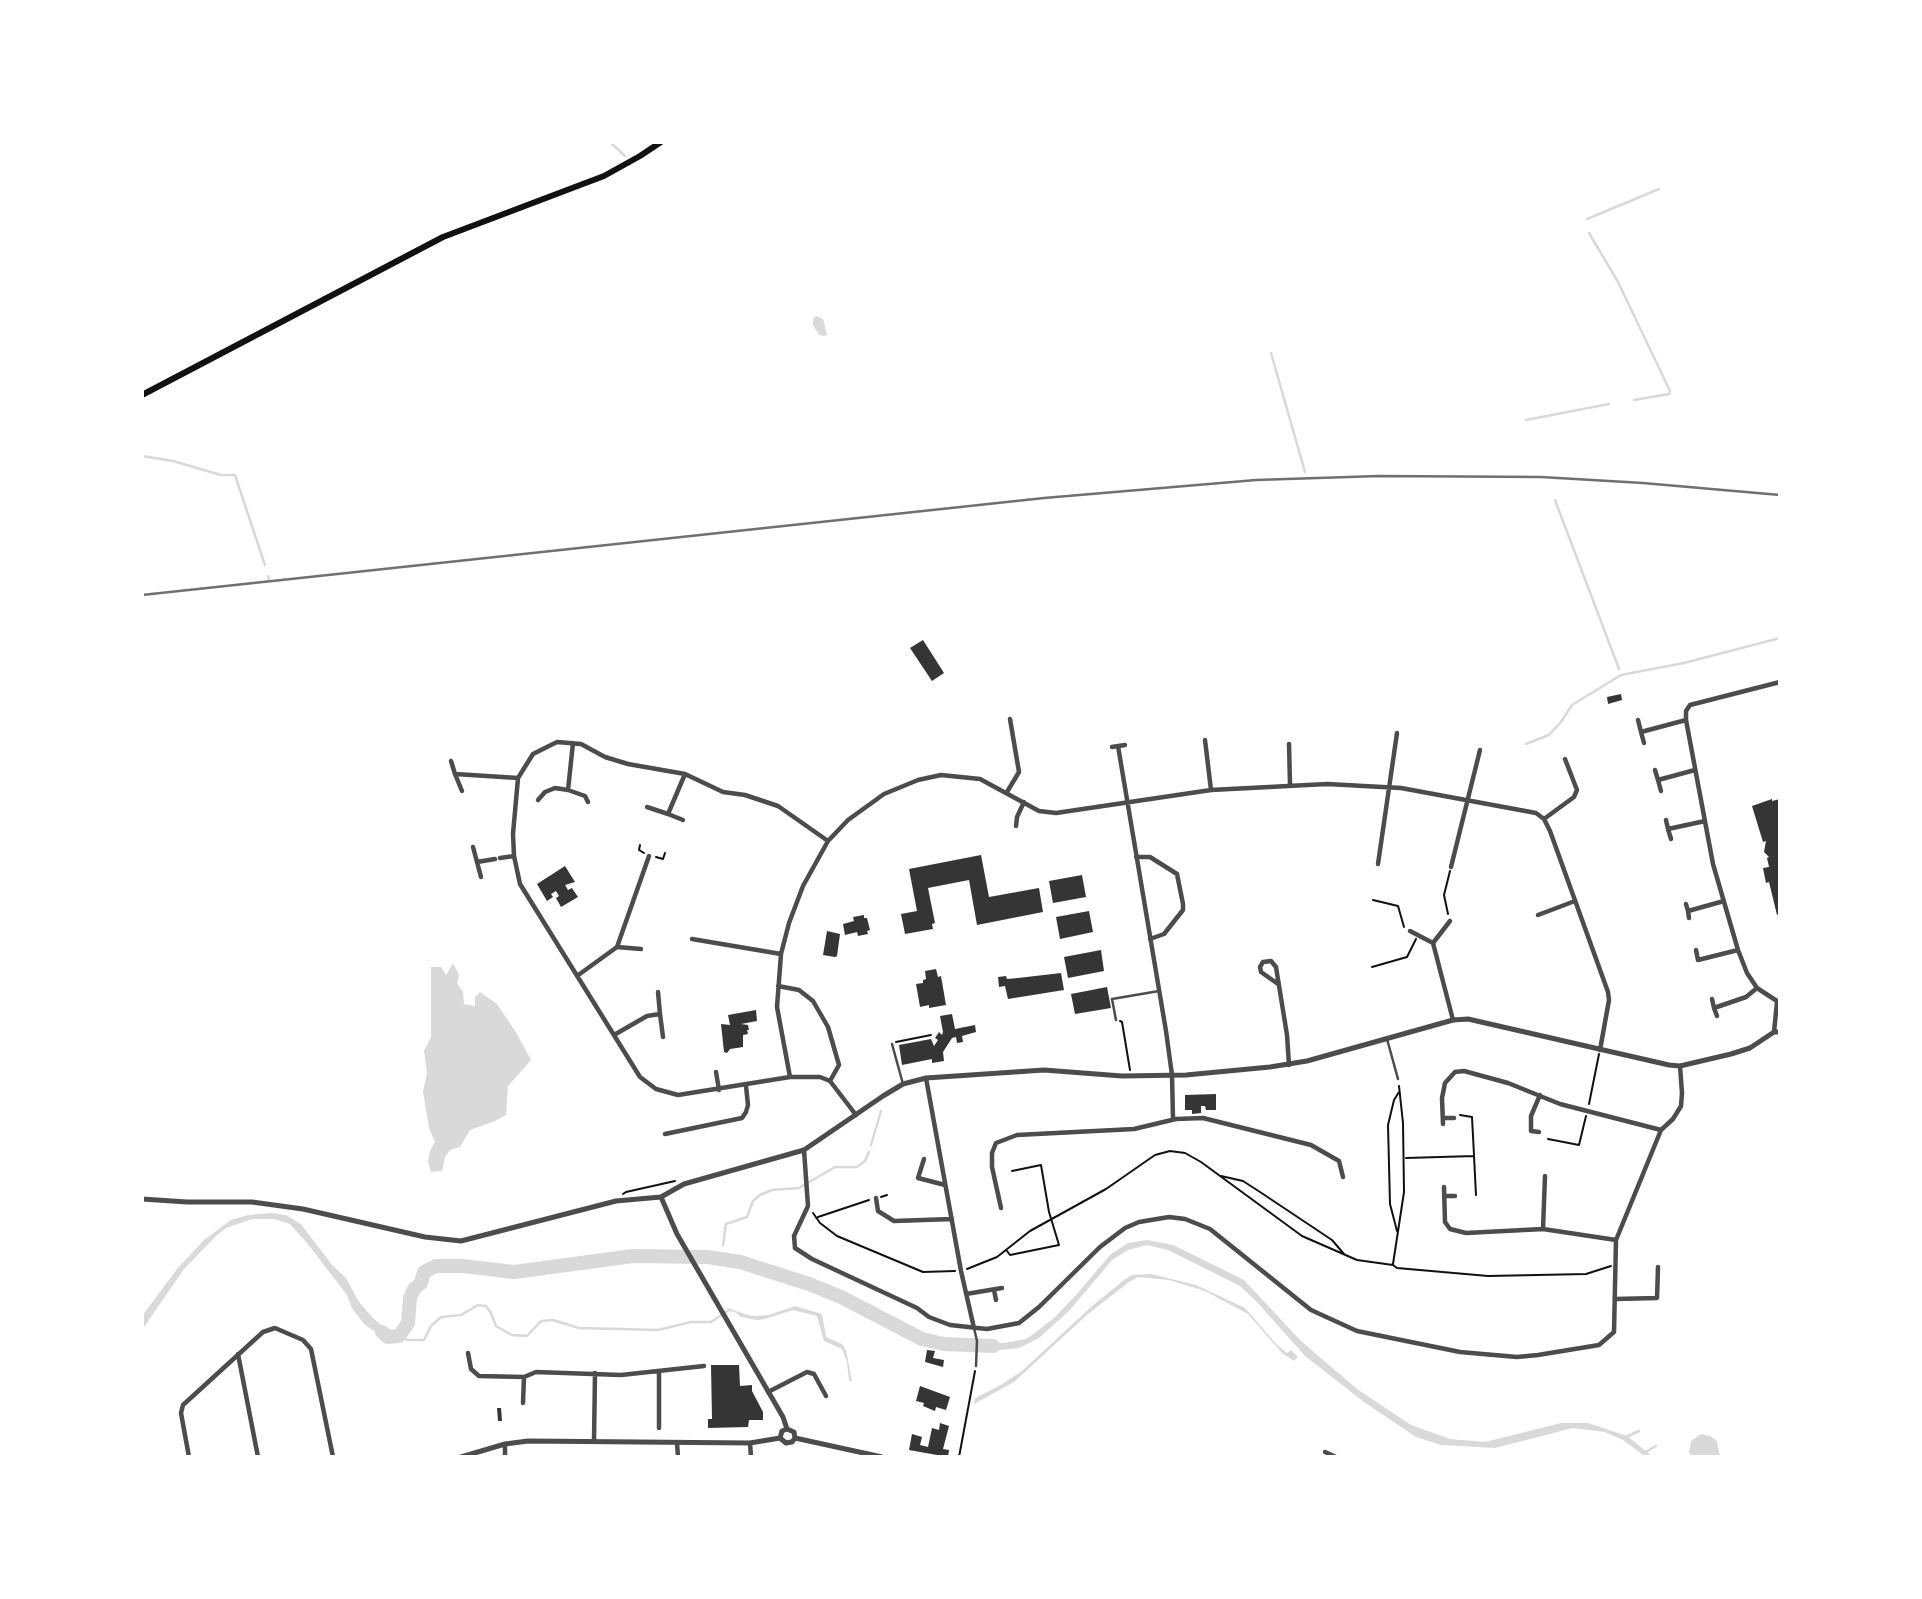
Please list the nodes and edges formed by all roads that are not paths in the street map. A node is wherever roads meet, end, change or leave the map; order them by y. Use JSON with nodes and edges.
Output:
{"nodes":[{"id":1,"x":661,"y":142,"type":"edge"},
{"id":2,"x":142,"y":396,"type":"edge"},
{"id":3,"x":1780,"y":682,"type":"edge"},
{"id":4,"x":1010,"y":719,"type":"dead end"},
{"id":5,"x":1637,"y":720,"type":"dead end"},
{"id":6,"x":1686,"y":720,"type":"junction"},
{"id":7,"x":1641,"y":732,"type":"junction"},
{"id":8,"x":1397,"y":733,"type":"dead end"},
{"id":9,"x":1205,"y":740,"type":"dead end"},
{"id":10,"x":573,"y":743,"type":"junction"},
{"id":11,"x":1644,"y":743,"type":"dead end"},
{"id":12,"x":1289,"y":744,"type":"dead end"},
{"id":13,"x":1125,"y":745,"type":"dead end"},
{"id":14,"x":1480,"y":750,"type":"dead end"},
{"id":15,"x":1565,"y":759,"type":"dead end"},
{"id":16,"x":450,"y":761,"type":"dead end"},
{"id":17,"x":1655,"y":770,"type":"dead end"},
{"id":18,"x":1695,"y":770,"type":"junction"},
{"id":19,"x":456,"y":774,"type":"junction"},
{"id":20,"x":685,"y":774,"type":"junction"},
{"id":21,"x":518,"y":778,"type":"junction"},
{"id":22,"x":1658,"y":780,"type":"junction"},
{"id":23,"x":1290,"y":785,"type":"junction"},
{"id":24,"x":1389,"y":787,"type":"junction"},
{"id":25,"x":568,"y":790,"type":"junction"},
{"id":26,"x":1211,"y":790,"type":"junction"},
{"id":27,"x":462,"y":791,"type":"dead end"},
{"id":28,"x":1661,"y":791,"type":"dead end"},
{"id":29,"x":1007,"y":792,"type":"junction"},
{"id":30,"x":538,"y":800,"type":"dead end"},
{"id":31,"x":1467,"y":800,"type":"junction"},
{"id":32,"x":588,"y":802,"type":"dead end"},
{"id":33,"x":1024,"y":802,"type":"junction"},
{"id":34,"x":1128,"y":802,"type":"junction"},
{"id":35,"x":647,"y":807,"type":"dead end"},
{"id":36,"x":668,"y":814,"type":"junction"},
{"id":37,"x":1544,"y":819,"type":"junction"},
{"id":38,"x":683,"y":820,"type":"dead end"},
{"id":39,"x":1666,"y":820,"type":"dead end"},
{"id":40,"x":1705,"y":821,"type":"junction"},
{"id":41,"x":1016,"y":826,"type":"dead end"},
{"id":42,"x":1668,"y":829,"type":"junction"},
{"id":43,"x":1671,"y":839,"type":"dead end"},
{"id":44,"x":828,"y":841,"type":"junction"},
{"id":45,"x":472,"y":847,"type":"dead end"},
{"id":46,"x":514,"y":856,"type":"junction"},
{"id":47,"x":649,"y":856,"type":"road end"},
{"id":48,"x":1136,"y":857,"type":"junction"},
{"id":49,"x":477,"y":862,"type":"junction"},
{"id":50,"x":1378,"y":864,"type":"dead end"},
{"id":51,"x":1451,"y":867,"type":"road end"},
{"id":52,"x":481,"y":877,"type":"dead end"},
{"id":53,"x":1575,"y":901,"type":"junction"},
{"id":54,"x":1724,"y":901,"type":"junction"},
{"id":55,"x":1686,"y":904,"type":"dead end"},
{"id":56,"x":1688,"y":911,"type":"junction"},
{"id":57,"x":1538,"y":915,"type":"dead end"},
{"id":58,"x":1689,"y":918,"type":"dead end"},
{"id":59,"x":1450,"y":921,"type":"road end"},
{"id":60,"x":1410,"y":931,"type":"road end"},
{"id":61,"x":692,"y":939,"type":"dead end"},
{"id":62,"x":1150,"y":939,"type":"junction"},
{"id":63,"x":1433,"y":943,"type":"junction"},
{"id":64,"x":617,"y":947,"type":"junction"},
{"id":65,"x":641,"y":949,"type":"dead end"},
{"id":66,"x":1696,"y":950,"type":"dead end"},
{"id":67,"x":1738,"y":950,"type":"junction"},
{"id":68,"x":781,"y":954,"type":"junction"},
{"id":69,"x":1698,"y":960,"type":"junction"},
{"id":70,"x":1701,"y":969,"type":"dead end"},
{"id":71,"x":577,"y":976,"type":"junction"},
{"id":72,"x":1278,"y":984,"type":"junction"},
{"id":73,"x":778,"y":986,"type":"junction"},
{"id":74,"x":1757,"y":988,"type":"junction"},
{"id":75,"x":1159,"y":991,"type":"junction"},
{"id":76,"x":658,"y":992,"type":"dead end"},
{"id":77,"x":1712,"y":999,"type":"dead end"},
{"id":78,"x":1779,"y":1002,"type":"edge"},
{"id":79,"x":1714,"y":1008,"type":"junction"},
{"id":80,"x":660,"y":1014,"type":"junction"},
{"id":81,"x":1717,"y":1016,"type":"dead end"},
{"id":82,"x":1116,"y":1020,"type":"road end"},
{"id":83,"x":1453,"y":1020,"type":"junction"},
{"id":84,"x":1777,"y":1032,"type":"edge"},
{"id":85,"x":614,"y":1035,"type":"junction"},
{"id":86,"x":663,"y":1037,"type":"dead end"},
{"id":87,"x":1387,"y":1038,"type":"junction"},
{"id":88,"x":892,"y":1044,"type":"road end"},
{"id":89,"x":1600,"y":1050,"type":"junction"},
{"id":90,"x":1289,"y":1065,"type":"junction"},
{"id":91,"x":1680,"y":1066,"type":"junction"},
{"id":92,"x":716,"y":1072,"type":"dead end"},
{"id":93,"x":1172,"y":1075,"type":"junction"},
{"id":94,"x":790,"y":1077,"type":"junction"},
{"id":95,"x":926,"y":1079,"type":"junction"},
{"id":96,"x":1398,"y":1079,"type":"road end"},
{"id":97,"x":830,"y":1081,"type":"junction"},
{"id":98,"x":903,"y":1084,"type":"junction"},
{"id":99,"x":746,"y":1086,"type":"junction"},
{"id":100,"x":719,"y":1090,"type":"junction"},
{"id":101,"x":1540,"y":1094,"type":"junction"},
{"id":102,"x":856,"y":1115,"type":"junction"},
{"id":103,"x":1454,"y":1118,"type":"road end"},
{"id":104,"x":1172,"y":1119,"type":"junction"},
{"id":105,"x":1661,"y":1130,"type":"junction"},
{"id":106,"x":1539,"y":1132,"type":"dead end"},
{"id":107,"x":665,"y":1134,"type":"dead end"},
{"id":108,"x":804,"y":1150,"type":"junction"},
{"id":109,"x":924,"y":1159,"type":"dead end"},
{"id":110,"x":1545,"y":1176,"type":"dead end"},
{"id":111,"x":1343,"y":1177,"type":"dead end"},
{"id":112,"x":945,"y":1185,"type":"junction"},
{"id":113,"x":1444,"y":1187,"type":"dead end"},
{"id":114,"x":1455,"y":1195,"type":"dead end"},
{"id":115,"x":1444,"y":1196,"type":"junction"},
{"id":116,"x":661,"y":1197,"type":"junction"},
{"id":117,"x":876,"y":1198,"type":"road end"},
{"id":118,"x":142,"y":1199,"type":"edge"},
{"id":119,"x":1001,"y":1208,"type":"dead end"},
{"id":120,"x":952,"y":1219,"type":"junction"},
{"id":121,"x":1543,"y":1229,"type":"junction"},
{"id":122,"x":1616,"y":1240,"type":"junction"},
{"id":123,"x":1658,"y":1267,"type":"dead end"},
{"id":124,"x":1002,"y":1289,"type":"dead end"},
{"id":125,"x":994,"y":1290,"type":"junction"},
{"id":126,"x":966,"y":1294,"type":"junction"},
{"id":127,"x":1615,"y":1299,"type":"junction"},
{"id":128,"x":996,"y":1300,"type":"dead end"},
{"id":129,"x":974,"y":1328,"type":"junction"},
{"id":130,"x":468,"y":1353,"type":"dead end"},
{"id":131,"x":238,"y":1354,"type":"junction"},
{"id":132,"x":704,"y":1366,"type":"dead end"},
{"id":133,"x":976,"y":1366,"type":"road end"},
{"id":134,"x":659,"y":1372,"type":"junction"},
{"id":135,"x":595,"y":1373,"type":"junction"},
{"id":136,"x":524,"y":1377,"type":"junction"},
{"id":137,"x":768,"y":1392,"type":"junction"},
{"id":138,"x":826,"y":1396,"type":"dead end"},
{"id":139,"x":523,"y":1403,"type":"dead end"},
{"id":140,"x":659,"y":1428,"type":"dead end"},
{"id":141,"x":787,"y":1429,"type":"junction"},
{"id":142,"x":780,"y":1438,"type":"junction"},
{"id":143,"x":795,"y":1438,"type":"junction"},
{"id":144,"x":594,"y":1441,"type":"junction"},
{"id":145,"x":677,"y":1443,"type":"junction"},
{"id":146,"x":750,"y":1443,"type":"junction"},
{"id":147,"x":505,"y":1444,"type":"junction"},
{"id":148,"x":1325,"y":1452,"type":"dead end"},
{"id":149,"x":188,"y":1457,"type":"edge"},
{"id":150,"x":258,"y":1457,"type":"edge"},
{"id":151,"x":333,"y":1457,"type":"edge"},
{"id":152,"x":461,"y":1457,"type":"edge"},
{"id":153,"x":505,"y":1457,"type":"edge"},
{"id":154,"x":678,"y":1457,"type":"edge"},
{"id":155,"x":751,"y":1457,"type":"edge"},
{"id":156,"x":882,"y":1457,"type":"edge"},
{"id":157,"x":1336,"y":1457,"type":"edge"}],
"edges":[{"from":1,"to":2,"type":"main road"},
{"from":3,"to":6,"type":"street"},
{"from":4,"to":29,"type":"street"},
{"from":5,"to":7,"type":"street"},
{"from":6,"to":7,"type":"street"},
{"from":6,"to":18,"type":"street"},
{"from":7,"to":11,"type":"street"},
{"from":8,"to":24,"type":"street"},
{"from":9,"to":26,"type":"street"},
{"from":10,"to":20,"type":"street"},
{"from":10,"to":21,"type":"street"},
{"from":10,"to":25,"type":"street"},
{"from":12,"to":23,"type":"street"},
{"from":13,"to":34,"type":"street"},
{"from":14,"to":31,"type":"street"},
{"from":15,"to":37,"type":"street"},
{"from":16,"to":19,"type":"street"},
{"from":17,"to":22,"type":"street"},
{"from":18,"to":22,"type":"street"},
{"from":18,"to":40,"type":"street"},
{"from":19,"to":21,"type":"street"},
{"from":19,"to":27,"type":"street"},
{"from":20,"to":36,"type":"street"},
{"from":20,"to":44,"type":"street"},
{"from":21,"to":46,"type":"street"},
{"from":22,"to":28,"type":"street"},
{"from":23,"to":24,"type":"street"},
{"from":23,"to":26,"type":"street"},
{"from":24,"to":31,"type":"street"},
{"from":24,"to":50,"type":"street"},
{"from":25,"to":30,"type":"street"},
{"from":25,"to":32,"type":"street"},
{"from":26,"to":34,"type":"street"},
{"from":29,"to":33,"type":"street"},
{"from":29,"to":44,"type":"street"},
{"from":31,"to":37,"type":"street"},
{"from":31,"to":51,"type":"street"},
{"from":33,"to":34,"type":"street"},
{"from":33,"to":41,"type":"street"},
{"from":34,"to":48,"type":"street"},
{"from":35,"to":36,"type":"street"},
{"from":36,"to":38,"type":"street"},
{"from":37,"to":53,"type":"street"},
{"from":39,"to":42,"type":"street"},
{"from":40,"to":42,"type":"street"},
{"from":40,"to":54,"type":"street"},
{"from":42,"to":43,"type":"street"},
{"from":44,"to":68,"type":"street"},
{"from":45,"to":49,"type":"street"},
{"from":46,"to":49,"type":"street"},
{"from":46,"to":71,"type":"street"},
{"from":47,"to":64,"type":"street"},
{"from":48,"to":62,"type":"street"},
{"from":48,"to":62,"type":"street"},
{"from":49,"to":52,"type":"street"},
{"from":53,"to":57,"type":"street"},
{"from":53,"to":89,"type":"street"},
{"from":54,"to":56,"type":"street"},
{"from":54,"to":67,"type":"street"},
{"from":55,"to":56,"type":"street"},
{"from":56,"to":58,"type":"street"},
{"from":59,"to":63,"type":"street"},
{"from":60,"to":63,"type":"street"},
{"from":61,"to":68,"type":"street"},
{"from":62,"to":75,"type":"street"},
{"from":63,"to":83,"type":"street"},
{"from":64,"to":65,"type":"street"},
{"from":64,"to":71,"type":"street"},
{"from":66,"to":69,"type":"street"},
{"from":67,"to":69,"type":"street"},
{"from":67,"to":74,"type":"street"},
{"from":68,"to":73,"type":"street"},
{"from":69,"to":70,"type":"street"},
{"from":71,"to":85,"type":"street"},
{"from":72,"to":72,"type":"street"},
{"from":72,"to":90,"type":"street"},
{"from":73,"to":94,"type":"street"},
{"from":73,"to":97,"type":"street"},
{"from":74,"to":78,"type":"street"},
{"from":74,"to":79,"type":"street"},
{"from":75,"to":82,"type":"lane"},
{"from":75,"to":93,"type":"street"},
{"from":76,"to":80,"type":"street"},
{"from":77,"to":79,"type":"street"},
{"from":78,"to":84,"type":"street"},
{"from":79,"to":81,"type":"street"},
{"from":80,"to":85,"type":"street"},
{"from":80,"to":86,"type":"street"},
{"from":83,"to":87,"type":"street"},
{"from":83,"to":89,"type":"street"},
{"from":84,"to":91,"type":"street"},
{"from":85,"to":100,"type":"street"},
{"from":87,"to":90,"type":"street"},
{"from":87,"to":96,"type":"lane"},
{"from":88,"to":98,"type":"lane"},
{"from":89,"to":91,"type":"street"},
{"from":90,"to":93,"type":"street"},
{"from":91,"to":105,"type":"street"},
{"from":92,"to":100,"type":"street"},
{"from":93,"to":95,"type":"street"},
{"from":93,"to":104,"type":"street"},
{"from":94,"to":97,"type":"street"},
{"from":94,"to":99,"type":"street"},
{"from":95,"to":98,"type":"street"},
{"from":95,"to":112,"type":"street"},
{"from":97,"to":102,"type":"street"},
{"from":98,"to":102,"type":"street"},
{"from":99,"to":100,"type":"street"},
{"from":99,"to":107,"type":"street"},
{"from":101,"to":103,"type":"street"},
{"from":101,"to":105,"type":"street"},
{"from":101,"to":106,"type":"street"},
{"from":102,"to":108,"type":"street"},
{"from":104,"to":111,"type":"street"},
{"from":104,"to":119,"type":"street"},
{"from":105,"to":122,"type":"street"},
{"from":108,"to":116,"type":"street"},
{"from":108,"to":129,"type":"street"},
{"from":109,"to":112,"type":"street"},
{"from":110,"to":121,"type":"street"},
{"from":112,"to":120,"type":"street"},
{"from":113,"to":115,"type":"street"},
{"from":114,"to":115,"type":"street"},
{"from":115,"to":121,"type":"street"},
{"from":116,"to":118,"type":"street"},
{"from":116,"to":137,"type":"street"},
{"from":117,"to":120,"type":"street"},
{"from":120,"to":126,"type":"street"},
{"from":121,"to":122,"type":"street"},
{"from":122,"to":127,"type":"street"},
{"from":123,"to":127,"type":"street"},
{"from":124,"to":125,"type":"street"},
{"from":125,"to":126,"type":"street"},
{"from":125,"to":128,"type":"street"},
{"from":126,"to":129,"type":"street"},
{"from":127,"to":129,"type":"street"},
{"from":129,"to":133,"type":"lane"},
{"from":130,"to":136,"type":"street"},
{"from":131,"to":149,"type":"street"},
{"from":131,"to":150,"type":"street"},
{"from":131,"to":151,"type":"street"},
{"from":132,"to":134,"type":"street"},
{"from":134,"to":135,"type":"street"},
{"from":134,"to":140,"type":"street"},
{"from":135,"to":136,"type":"street"},
{"from":135,"to":144,"type":"street"},
{"from":136,"to":139,"type":"street"},
{"from":137,"to":138,"type":"street"},
{"from":137,"to":141,"type":"street"},
{"from":141,"to":142,"type":"street"},
{"from":141,"to":143,"type":"street"},
{"from":142,"to":143,"type":"street"},
{"from":142,"to":146,"type":"street"},
{"from":143,"to":156,"type":"street"},
{"from":144,"to":145,"type":"street"},
{"from":144,"to":147,"type":"street"},
{"from":145,"to":146,"type":"street"},
{"from":145,"to":154,"type":"street"},
{"from":146,"to":155,"type":"street"},
{"from":147,"to":152,"type":"street"},
{"from":147,"to":153,"type":"street"},
{"from":148,"to":157,"type":"street"}]}
